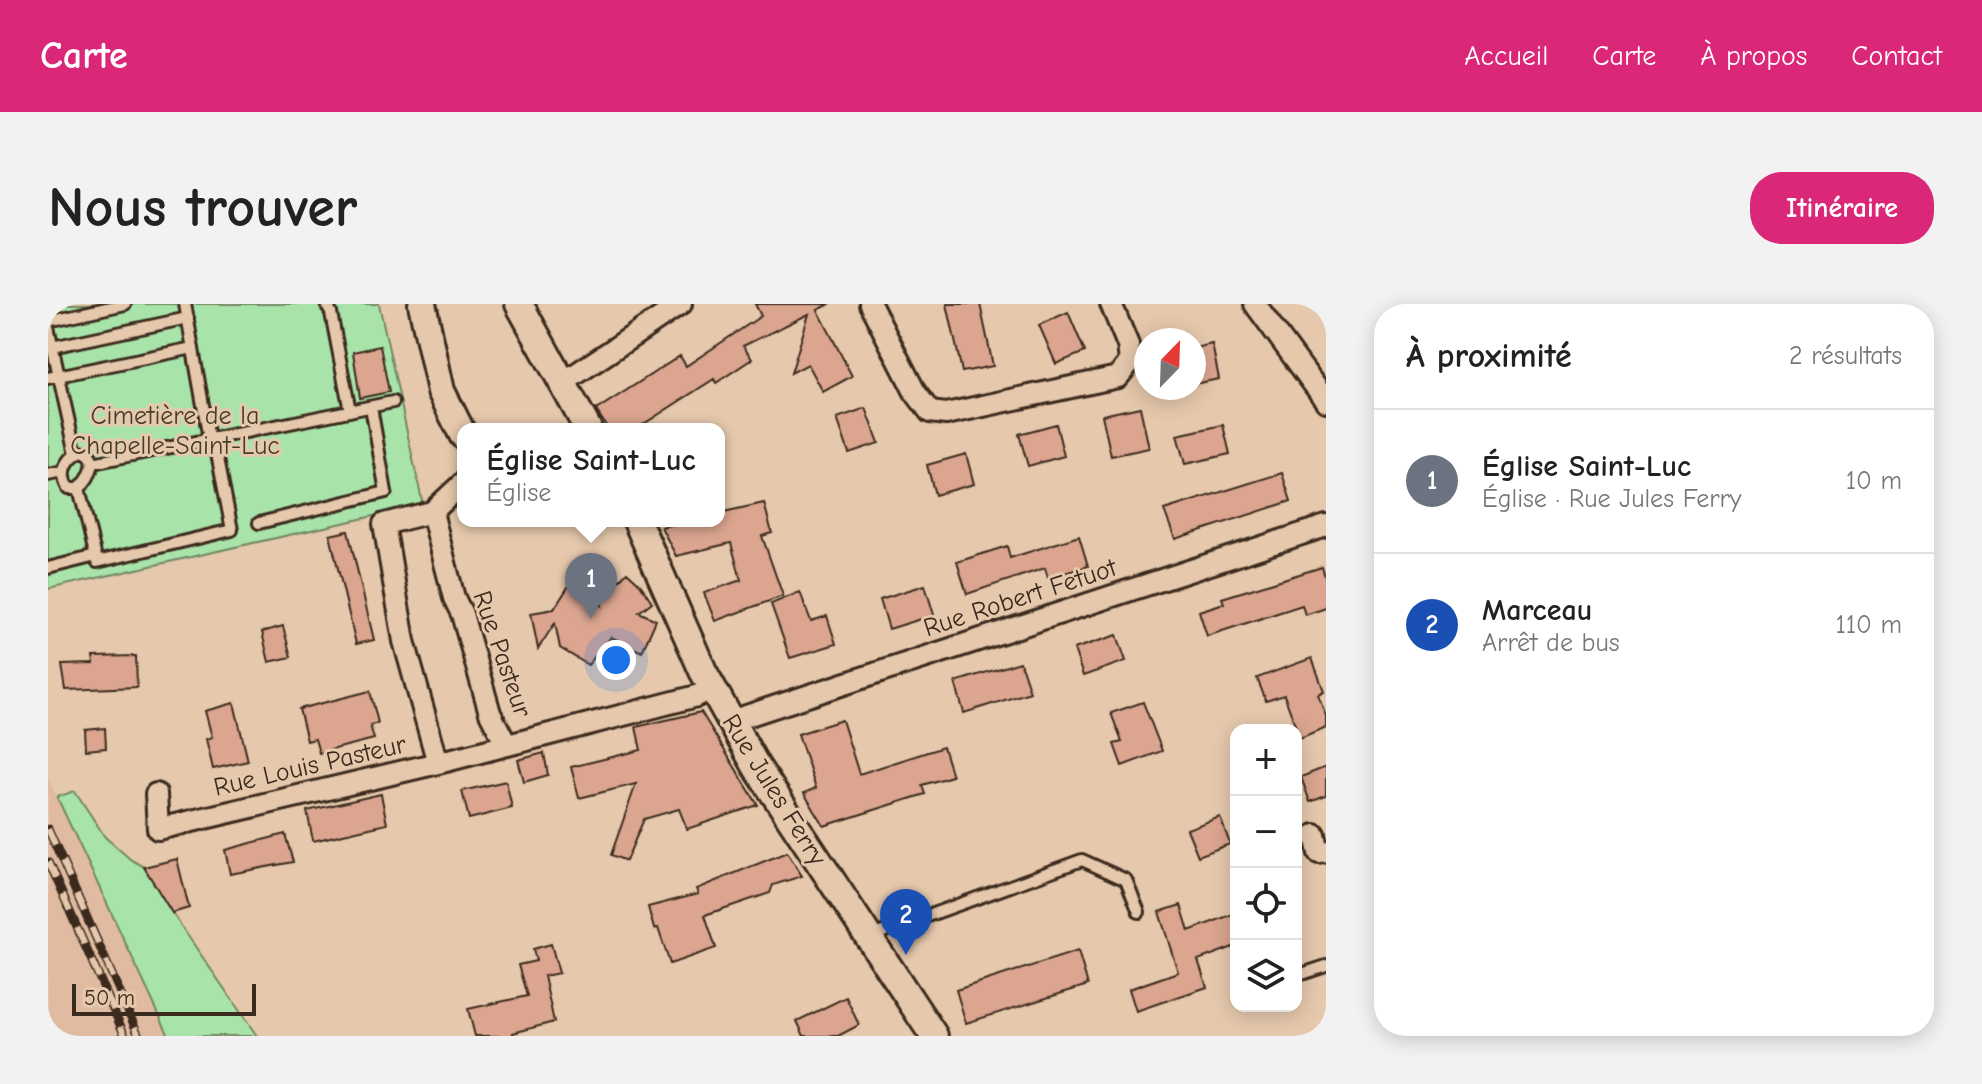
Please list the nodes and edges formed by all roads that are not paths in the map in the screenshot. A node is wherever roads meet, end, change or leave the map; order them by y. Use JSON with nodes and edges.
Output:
{"nodes":[{"id":1,"x":125,"y":304,"type":"edge"},
{"id":2,"x":185,"y":304,"type":"edge"},
{"id":3,"x":326,"y":304,"type":"edge"},
{"id":4,"x":422,"y":304,"type":"edge"},
{"id":5,"x":519,"y":304,"type":"edge"},
{"id":6,"x":681,"y":304,"type":"edge"},
{"id":7,"x":870,"y":304,"type":"edge"},
{"id":8,"x":1111,"y":304,"type":"edge"},
{"id":9,"x":1255,"y":304,"type":"edge"},
{"id":10,"x":188,"y":318,"type":"junction"},
{"id":11,"x":48,"y":324,"type":"edge"},
{"id":12,"x":52,"y":347,"type":"junction"},
{"id":13,"x":193,"y":348,"type":"junction"},
{"id":14,"x":53,"y":377,"type":"edge"},
{"id":15,"x":564,"y":382,"type":"junction"},
{"id":16,"x":1326,"y":401,"type":"edge"},
{"id":17,"x":393,"y":402,"type":"dead end"},
{"id":18,"x":371,"y":407,"type":"junction"},
{"id":19,"x":350,"y":411,"type":"junction"},
{"id":20,"x":457,"y":423,"type":"edge"},
{"id":21,"x":585,"y":423,"type":"edge"},
{"id":22,"x":211,"y":439,"type":"junction"},
{"id":23,"x":76,"y":454,"type":"junction"},
{"id":24,"x":93,"y":463,"type":"junction"},
{"id":25,"x":64,"y":472,"type":"junction"},
{"id":26,"x":48,"y":475,"type":"edge"},
{"id":27,"x":79,"y":488,"type":"junction"},
{"id":28,"x":457,"y":489,"type":"edge"},
{"id":29,"x":432,"y":512,"type":"junction"},
{"id":30,"x":259,"y":523,"type":"dead end"},
{"id":31,"x":1326,"y":526,"type":"edge"},
{"id":32,"x":637,"y":527,"type":"edge"},
{"id":33,"x":96,"y":556,"type":"junction"},
{"id":34,"x":48,"y":568,"type":"edge"},
{"id":35,"x":712,"y":688,"type":"junction"},
{"id":36,"x":731,"y":721,"type":"junction"},
{"id":37,"x":506,"y":744,"type":"junction"},
{"id":38,"x":438,"y":763,"type":"junction"},
{"id":39,"x":156,"y":794,"type":"dead end"},
{"id":40,"x":1139,"y":912,"type":"dead end"},
{"id":41,"x":867,"y":937,"type":"junction"},
{"id":42,"x":1326,"y":966,"type":"edge"},
{"id":43,"x":1302,"y":974,"type":"edge"},
{"id":44,"x":934,"y":1036,"type":"edge"}],
"edges":[{"from":1,"to":11,"type":"lane"},
{"from":2,"to":10,"type":"lane"},
{"from":3,"to":19,"type":"lane"},
{"from":4,"to":20,"type":"street"},
{"from":5,"to":15,"type":"street"},
{"from":6,"to":15,"type":"street"},
{"from":7,"to":8,"type":"street"},
{"from":9,"to":16,"type":"street"},
{"from":10,"to":12,"type":"lane"},
{"from":10,"to":13,"type":"lane"},
{"from":11,"to":12,"type":"lane"},
{"from":12,"to":14,"type":"lane"},
{"from":13,"to":14,"type":"lane"},
{"from":13,"to":22,"type":"lane"},
{"from":14,"to":23,"type":"lane"},
{"from":15,"to":21,"type":"street"},
{"from":17,"to":18,"type":"lane"},
{"from":18,"to":19,"type":"lane"},
{"from":18,"to":30,"type":"lane"},
{"from":19,"to":22,"type":"lane"},
{"from":22,"to":24,"type":"lane"},
{"from":22,"to":33,"type":"lane"},
{"from":23,"to":24,"type":"lane"},
{"from":23,"to":25,"type":"lane"},
{"from":24,"to":27,"type":"lane"},
{"from":25,"to":26,"type":"lane"},
{"from":25,"to":27,"type":"lane"},
{"from":27,"to":33,"type":"lane"},
{"from":28,"to":29,"type":"street"},
{"from":29,"to":37,"type":"street","name":"Rue Pasteur"},
{"from":29,"to":38,"type":"street"},
{"from":31,"to":36,"type":"street","name":"Rue Robert Fetuot"},
{"from":32,"to":35,"type":"street","name":"Rue Jules Ferry"},
{"from":33,"to":34,"type":"lane"},
{"from":35,"to":36,"type":"street","name":"Rue Jules Ferry"},
{"from":35,"to":37,"type":"street","name":"Rue Pasteur"},
{"from":36,"to":41,"type":"street","name":"Rue Jules Ferry"},
{"from":37,"to":38,"type":"street","name":"Rue Louis Pasteur"},
{"from":38,"to":39,"type":"street","name":"Rue Louis Pasteur"},
{"from":40,"to":41,"type":"lane"},
{"from":41,"to":44,"type":"street","name":"Rue Jules Ferry"},
{"from":42,"to":43,"type":"lane"}]}
